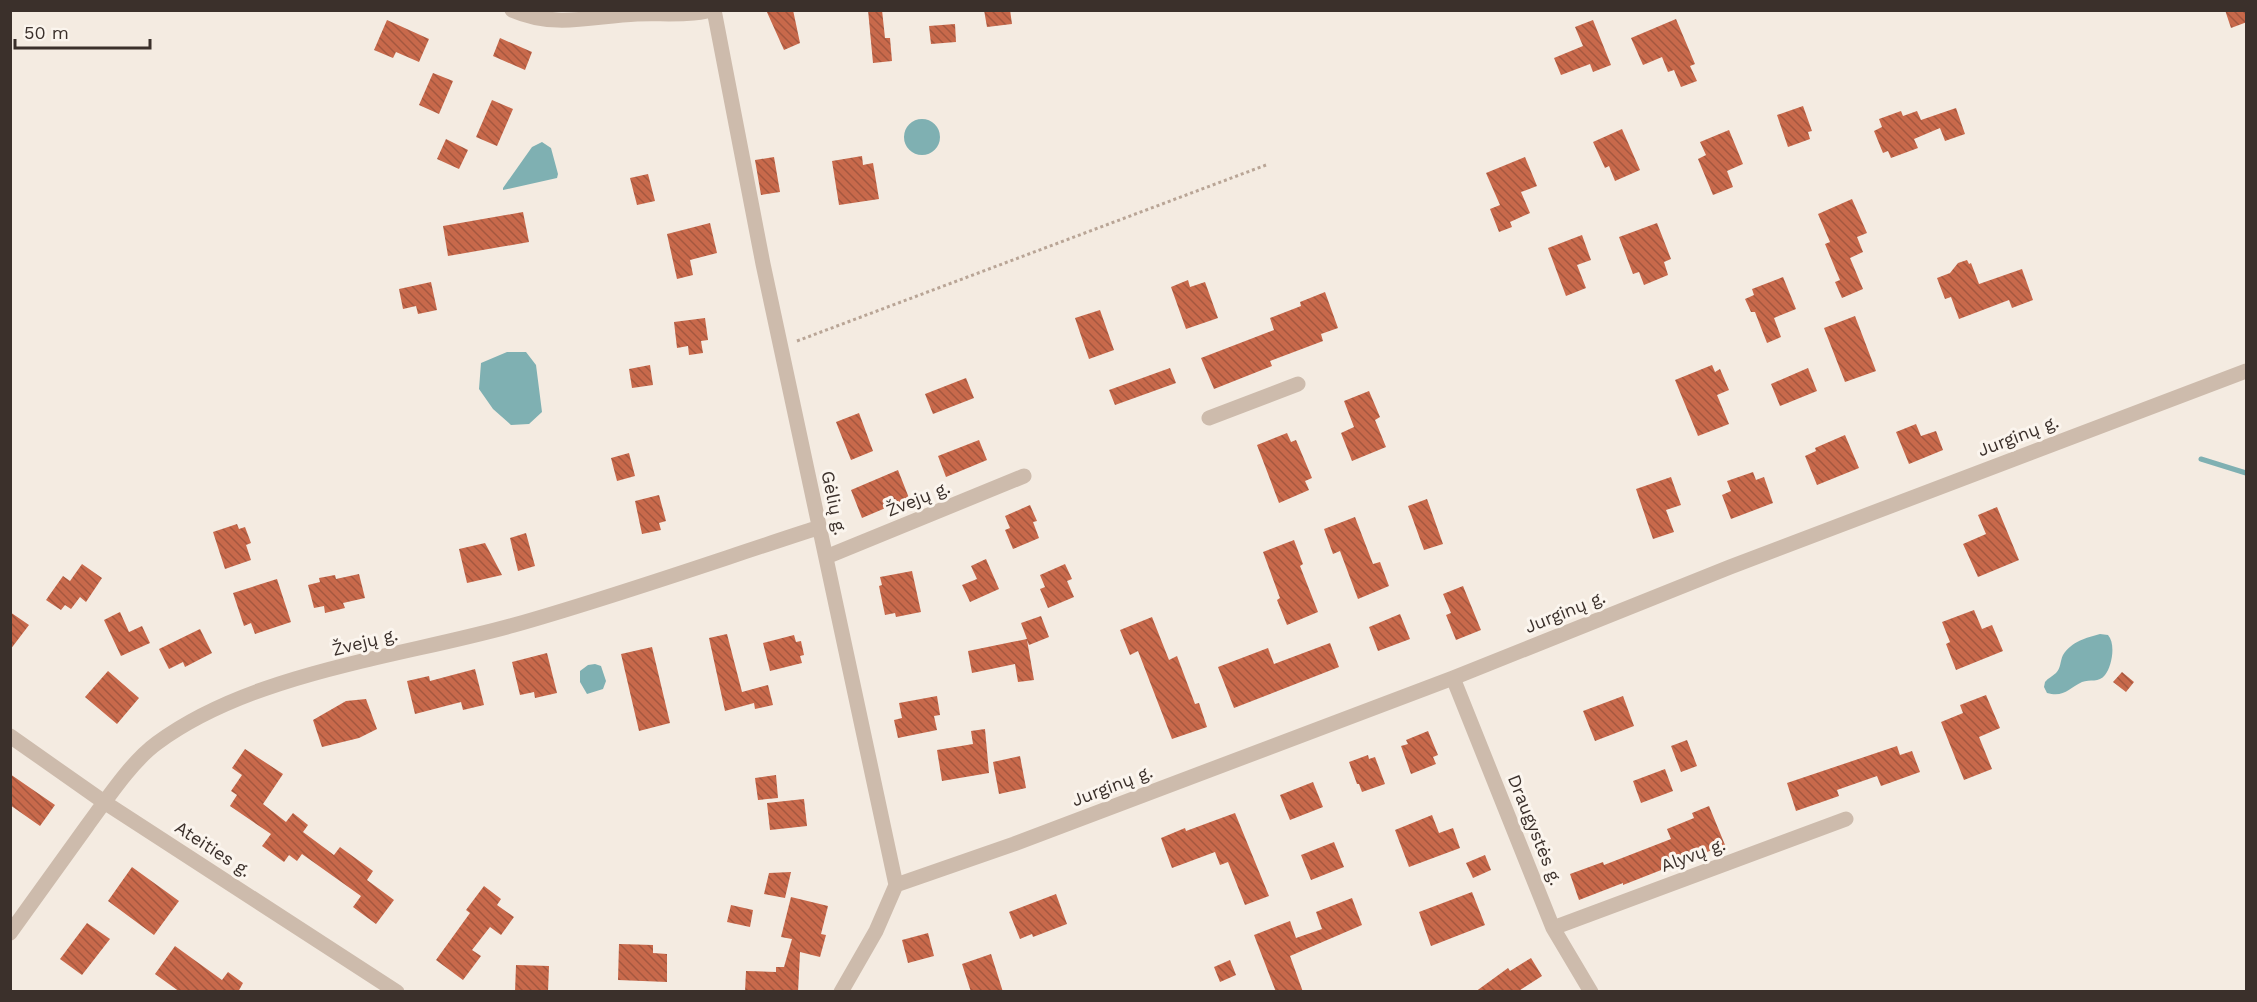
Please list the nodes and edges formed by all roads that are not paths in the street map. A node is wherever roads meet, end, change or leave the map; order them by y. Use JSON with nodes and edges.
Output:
{"nodes":[{"id":1,"x":512,"y":10,"type":"edge"},
{"id":2,"x":713,"y":10,"type":"edge"},
{"id":3,"x":2247,"y":371,"type":"edge"},
{"id":4,"x":1298,"y":384,"type":"dead end"},
{"id":5,"x":1209,"y":418,"type":"dead end"},
{"id":6,"x":1024,"y":476,"type":"dead end"},
{"id":7,"x":820,"y":527,"type":"junction"},
{"id":8,"x":826,"y":557,"type":"junction"},
{"id":9,"x":1454,"y":678,"type":"junction"},
{"id":10,"x":10,"y":736,"type":"edge"},
{"id":11,"x":104,"y":802,"type":"junction"},
{"id":12,"x":1846,"y":819,"type":"dead end"},
{"id":13,"x":896,"y":885,"type":"junction"},
{"id":14,"x":1553,"y":928,"type":"junction"},
{"id":15,"x":10,"y":933,"type":"edge"},
{"id":16,"x":397,"y":992,"type":"edge"},
{"id":17,"x":842,"y":992,"type":"edge"},
{"id":18,"x":1591,"y":992,"type":"edge"}],
"edges":[{"from":1,"to":2,"type":"street"},
{"from":2,"to":7,"type":"street","name":"Gėlių g."},
{"from":3,"to":9,"type":"street","name":"Jurginų g."},
{"from":4,"to":5,"type":"street"},
{"from":6,"to":8,"type":"street","name":"Žvejų g."},
{"from":7,"to":8,"type":"street","name":"Gėlių g."},
{"from":7,"to":11,"type":"street","name":"Žvejų g."},
{"from":8,"to":13,"type":"street","name":"Gėlių g."},
{"from":9,"to":13,"type":"street","name":"Jurginų g."},
{"from":9,"to":14,"type":"street","name":"Draugystės g."},
{"from":10,"to":11,"type":"street","name":"Ateities g."},
{"from":11,"to":15,"type":"street","name":"Žvejų g."},
{"from":11,"to":16,"type":"street","name":"Ateities g."},
{"from":12,"to":14,"type":"street","name":"Alyvų g."},
{"from":13,"to":17,"type":"street"},
{"from":14,"to":18,"type":"street","name":"Draugystės g."}]}
